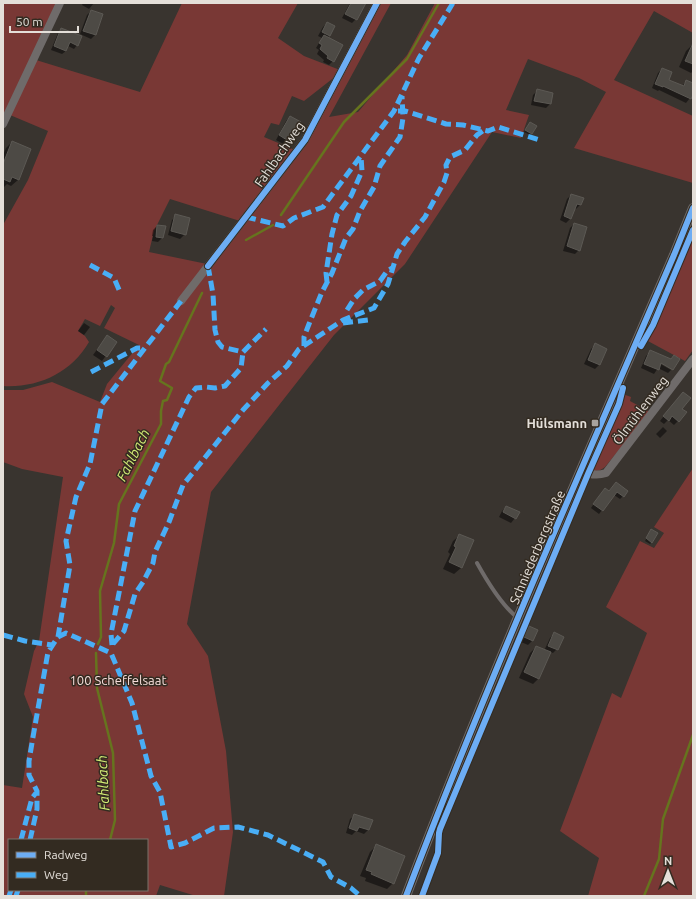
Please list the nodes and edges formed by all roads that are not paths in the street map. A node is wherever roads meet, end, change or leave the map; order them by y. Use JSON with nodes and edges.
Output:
{"nodes":[{"id":1,"x":60,"y":3,"type":"edge"},
{"id":2,"x":377,"y":3,"type":"edge"},
{"id":3,"x":3,"y":124,"type":"edge"},
{"id":4,"x":693,"y":208,"type":"edge"},
{"id":5,"x":181,"y":301,"type":"dead end"},
{"id":6,"x":693,"y":359,"type":"edge"},
{"id":7,"x":581,"y":471,"type":"junction"},
{"id":8,"x":477,"y":563,"type":"dead end"},
{"id":9,"x":519,"y":618,"type":"junction"},
{"id":10,"x":406,"y":896,"type":"edge"}],
"edges":[{"from":1,"to":3,"type":"street"},
{"from":2,"to":5,"type":"street","name":"Fahlbachweg"},
{"from":4,"to":7,"type":"street","name":"Schniederbergstraße"},
{"from":6,"to":7,"type":"street","name":"Ölmühlenweg"},
{"from":7,"to":9,"type":"street","name":"Schniederbergstraße"},
{"from":8,"to":9,"type":"lane"},
{"from":9,"to":10,"type":"street","name":"Schniederbergstraße"}]}
